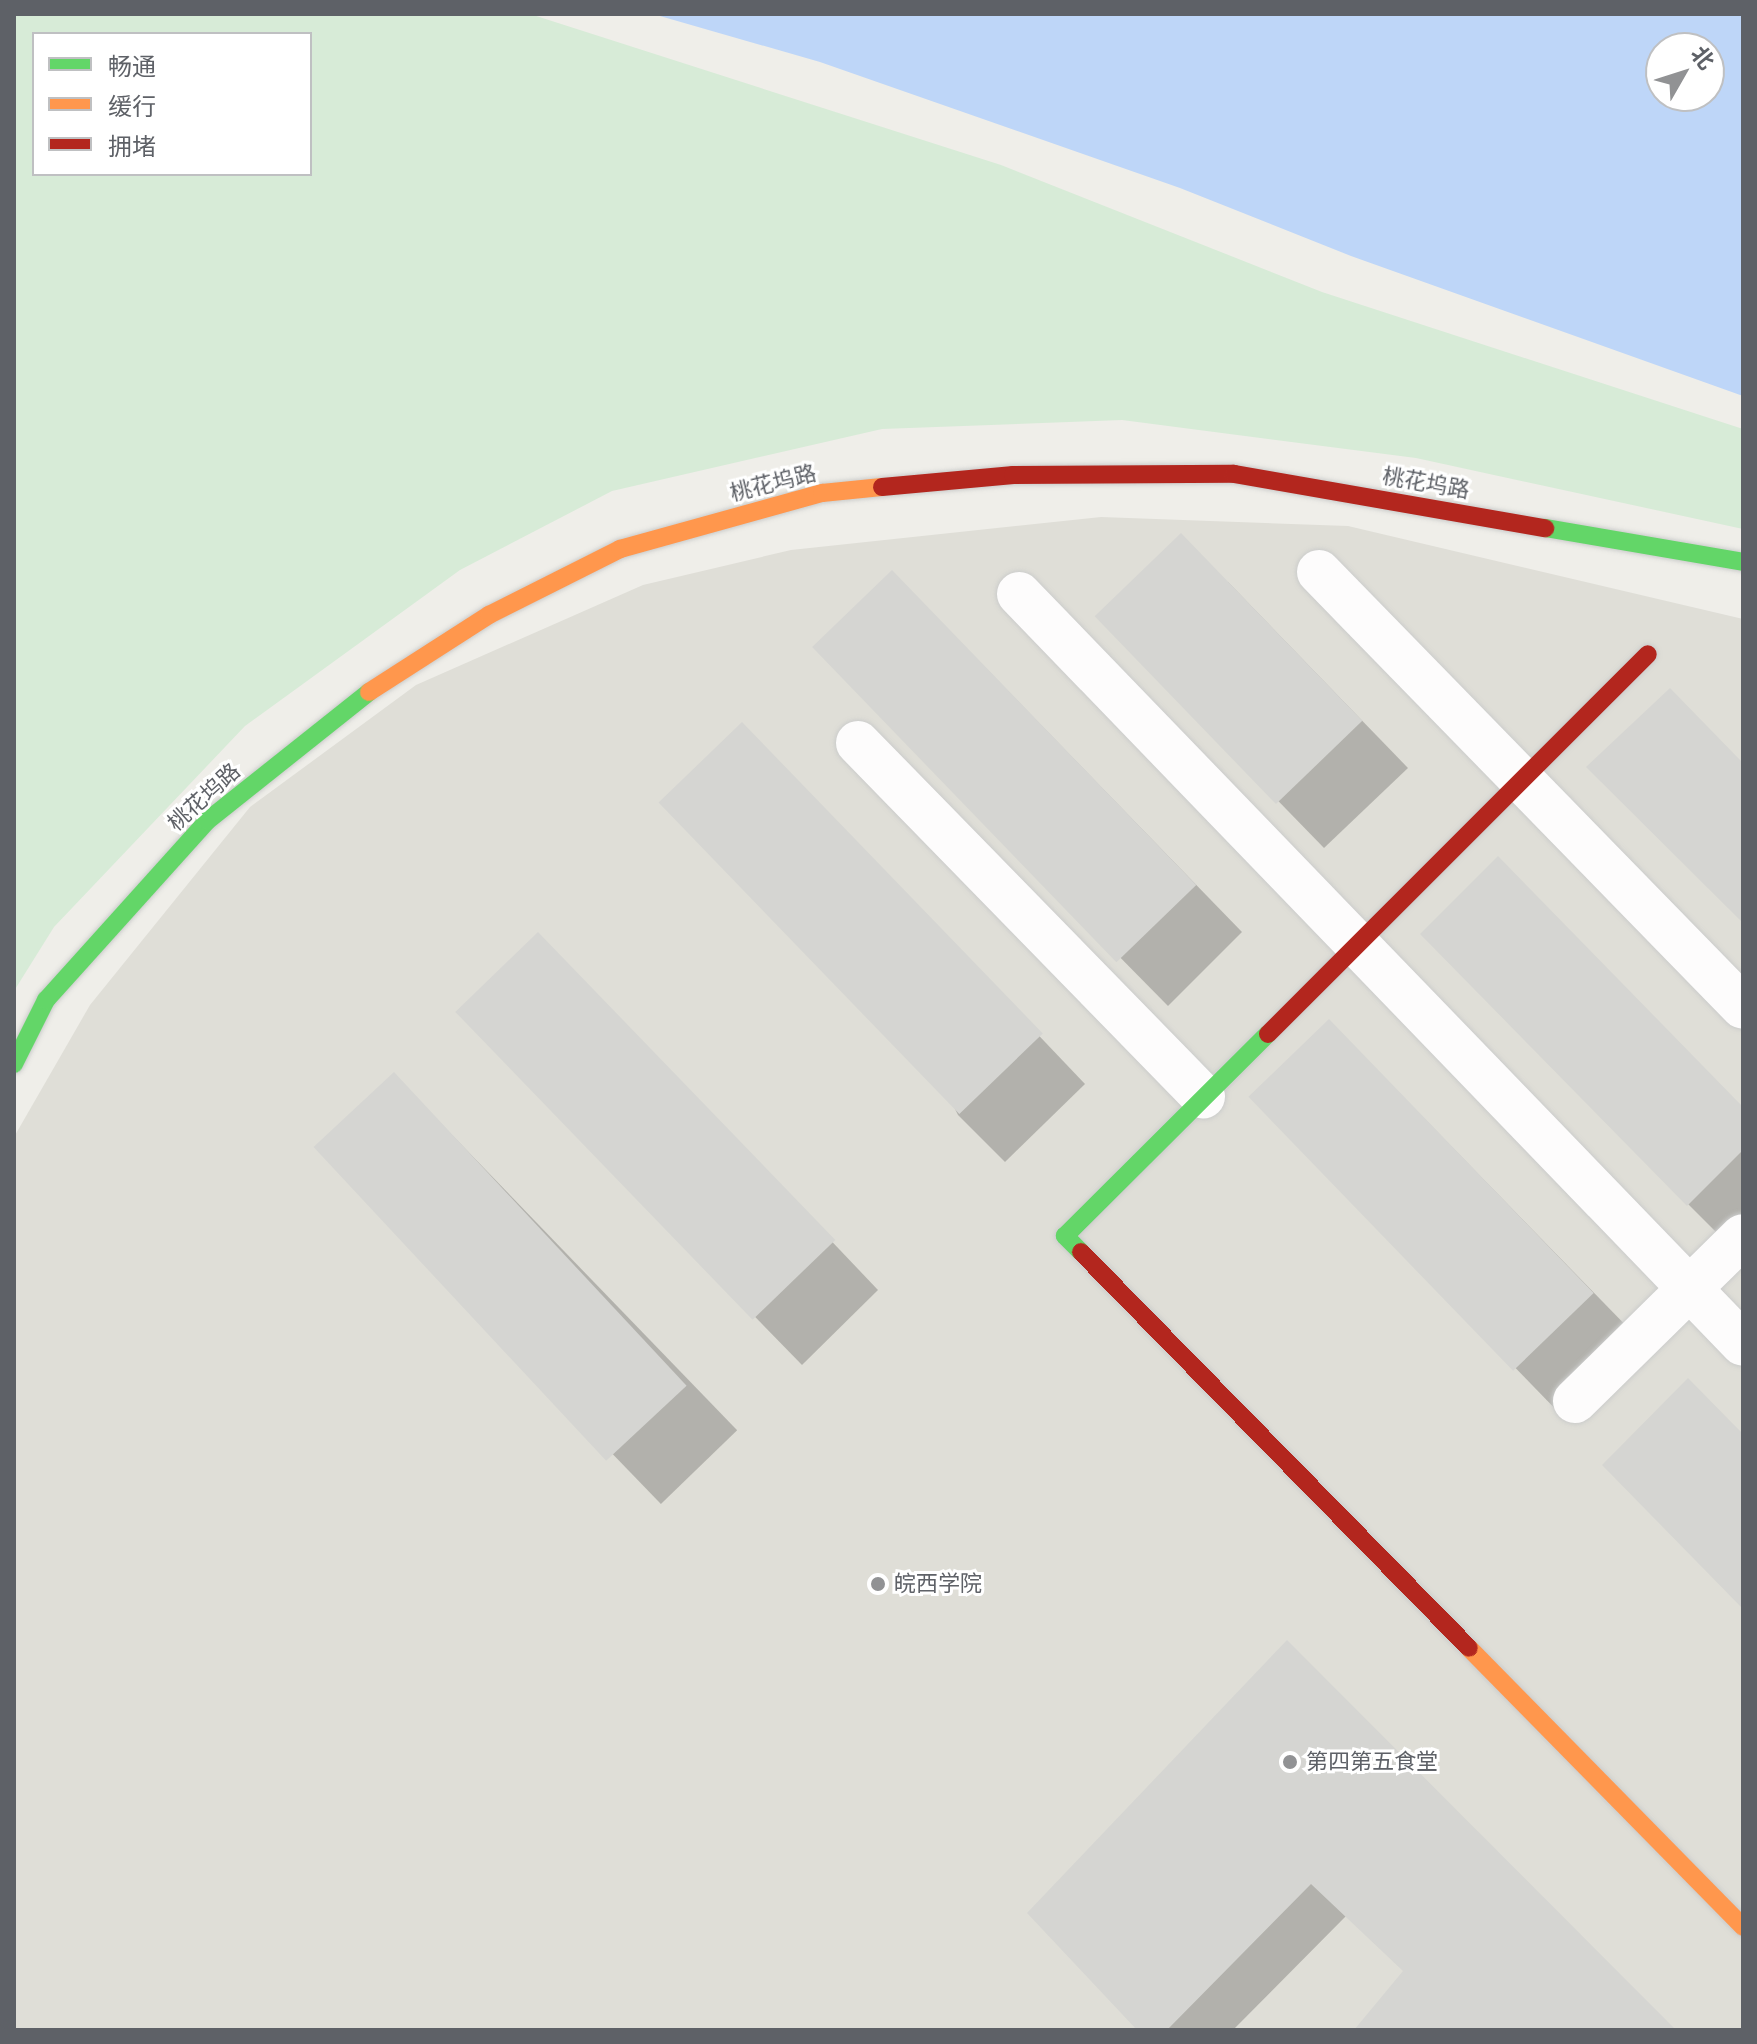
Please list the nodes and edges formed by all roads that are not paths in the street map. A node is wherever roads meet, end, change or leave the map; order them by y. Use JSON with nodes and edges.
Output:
{"nodes":[{"id":1,"x":1743,"y":562,"type":"edge"},
{"id":2,"x":1319,"y":572,"type":"dead end"},
{"id":3,"x":1019,"y":594,"type":"dead end"},
{"id":4,"x":1648,"y":654,"type":"dead end"},
{"id":5,"x":858,"y":743,"type":"dead end"},
{"id":6,"x":1522,"y":778,"type":"junction"},
{"id":7,"x":1356,"y":942,"type":"junction"},
{"id":8,"x":1743,"y":1007,"type":"edge"},
{"id":9,"x":14,"y":1064,"type":"edge"},
{"id":10,"x":1203,"y":1097,"type":"junction"},
{"id":11,"x":1743,"y":1236,"type":"edge"},
{"id":12,"x":1690,"y":1289,"type":"junction"},
{"id":13,"x":1743,"y":1344,"type":"edge"},
{"id":14,"x":1575,"y":1401,"type":"dead end"},
{"id":15,"x":1743,"y":1927,"type":"edge"}],
"edges":[{"from":1,"to":9,"type":"street","name":"桃花坞路"},
{"from":2,"to":6,"type":"street"},
{"from":3,"to":7,"type":"street"},
{"from":4,"to":6,"type":"street"},
{"from":5,"to":10,"type":"street"},
{"from":6,"to":7,"type":"street"},
{"from":6,"to":8,"type":"street"},
{"from":7,"to":10,"type":"street"},
{"from":7,"to":12,"type":"street"},
{"from":10,"to":15,"type":"street"},
{"from":11,"to":12,"type":"street"},
{"from":12,"to":13,"type":"street"},
{"from":12,"to":14,"type":"street"}]}
